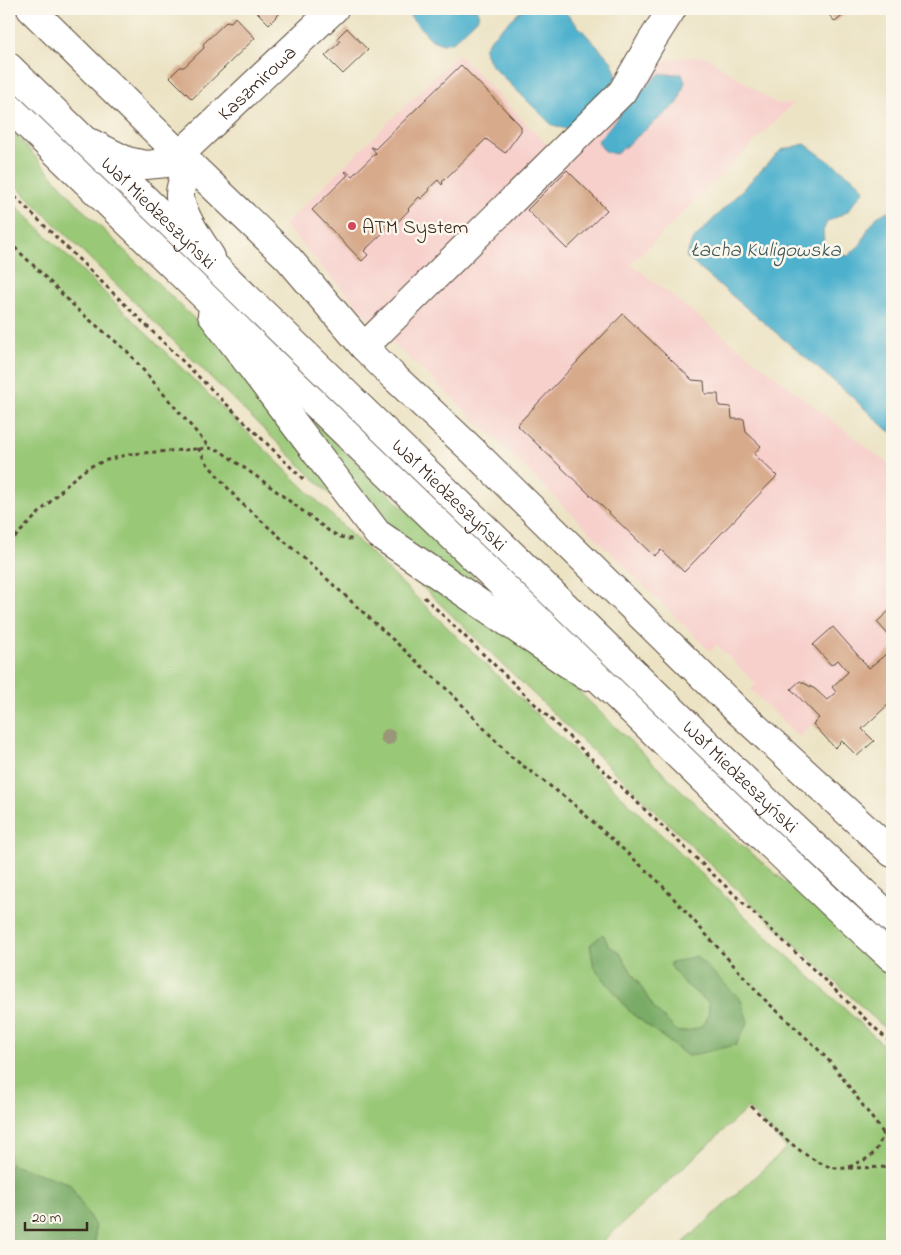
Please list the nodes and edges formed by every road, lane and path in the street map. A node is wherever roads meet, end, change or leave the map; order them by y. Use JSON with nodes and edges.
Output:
{"nodes":[{"id":1,"x":31,"y":9,"type":"edge"},
{"id":2,"x":334,"y":9,"type":"edge"},
{"id":3,"x":672,"y":9,"type":"edge"},
{"id":4,"x":9,"y":67,"type":"edge"},
{"id":5,"x":9,"y":107,"type":"edge"},
{"id":6,"x":84,"y":140,"type":"junction"},
{"id":7,"x":185,"y":159,"type":"junction"},
{"id":8,"x":9,"y":191,"type":"edge"},
{"id":9,"x":9,"y":242,"type":"edge"},
{"id":10,"x":218,"y":270,"type":"junction"},
{"id":11,"x":184,"y":277,"type":"junction"},
{"id":12,"x":364,"y":347,"type":"junction"},
{"id":13,"x":198,"y":448,"type":"junction"},
{"id":14,"x":209,"y":448,"type":"junction"},
{"id":15,"x":307,"y":483,"type":"dead end"},
{"id":16,"x":377,"y":533,"type":"junction"},
{"id":17,"x":9,"y":542,"type":"edge"},
{"id":18,"x":420,"y":593,"type":"dead end"},
{"id":19,"x":622,"y":701,"type":"junction"},
{"id":20,"x":888,"y":842,"type":"edge"},
{"id":21,"x":892,"y":919,"type":"edge"},
{"id":22,"x":892,"y":958,"type":"edge"},
{"id":23,"x":892,"y":1044,"type":"edge"},
{"id":24,"x":751,"y":1106,"type":"dead end"},
{"id":25,"x":884,"y":1132,"type":"junction"},
{"id":26,"x":892,"y":1144,"type":"edge"},
{"id":27,"x":892,"y":1167,"type":"edge"},
{"id":28,"x":846,"y":1168,"type":"junction"}],
"edges":[{"from":1,"to":7,"type":"main road"},
{"from":2,"to":7,"type":"main road","name":"Kaszmirowa"},
{"from":3,"to":12,"type":"main road"},
{"from":4,"to":6,"type":"main road","name":"Wał Miedzeszyński"},
{"from":5,"to":11,"type":"main road","name":"Wał Miedzeszyński"},
{"from":6,"to":7,"type":"main road"},
{"from":6,"to":10,"type":"main road","name":"Wał Miedzeszyński"},
{"from":7,"to":10,"type":"main road"},
{"from":7,"to":12,"type":"main road"},
{"from":8,"to":15,"type":"path"},
{"from":9,"to":14,"type":"path"},
{"from":10,"to":21,"type":"main road","name":"Wał Miedzeszyński"},
{"from":11,"to":16,"type":"main road"},
{"from":11,"to":19,"type":"main road","name":"Wał Miedzeszyński"},
{"from":12,"to":20,"type":"main road"},
{"from":13,"to":14,"type":"path"},
{"from":13,"to":17,"type":"path"},
{"from":13,"to":25,"type":"path"},
{"from":14,"to":16,"type":"path"},
{"from":16,"to":19,"type":"main road"},
{"from":18,"to":23,"type":"path"},
{"from":19,"to":22,"type":"main road","name":"Wał Miedzeszyński"},
{"from":24,"to":28,"type":"path"},
{"from":25,"to":26,"type":"path"},
{"from":25,"to":28,"type":"path"},
{"from":27,"to":28,"type":"path"}]}
